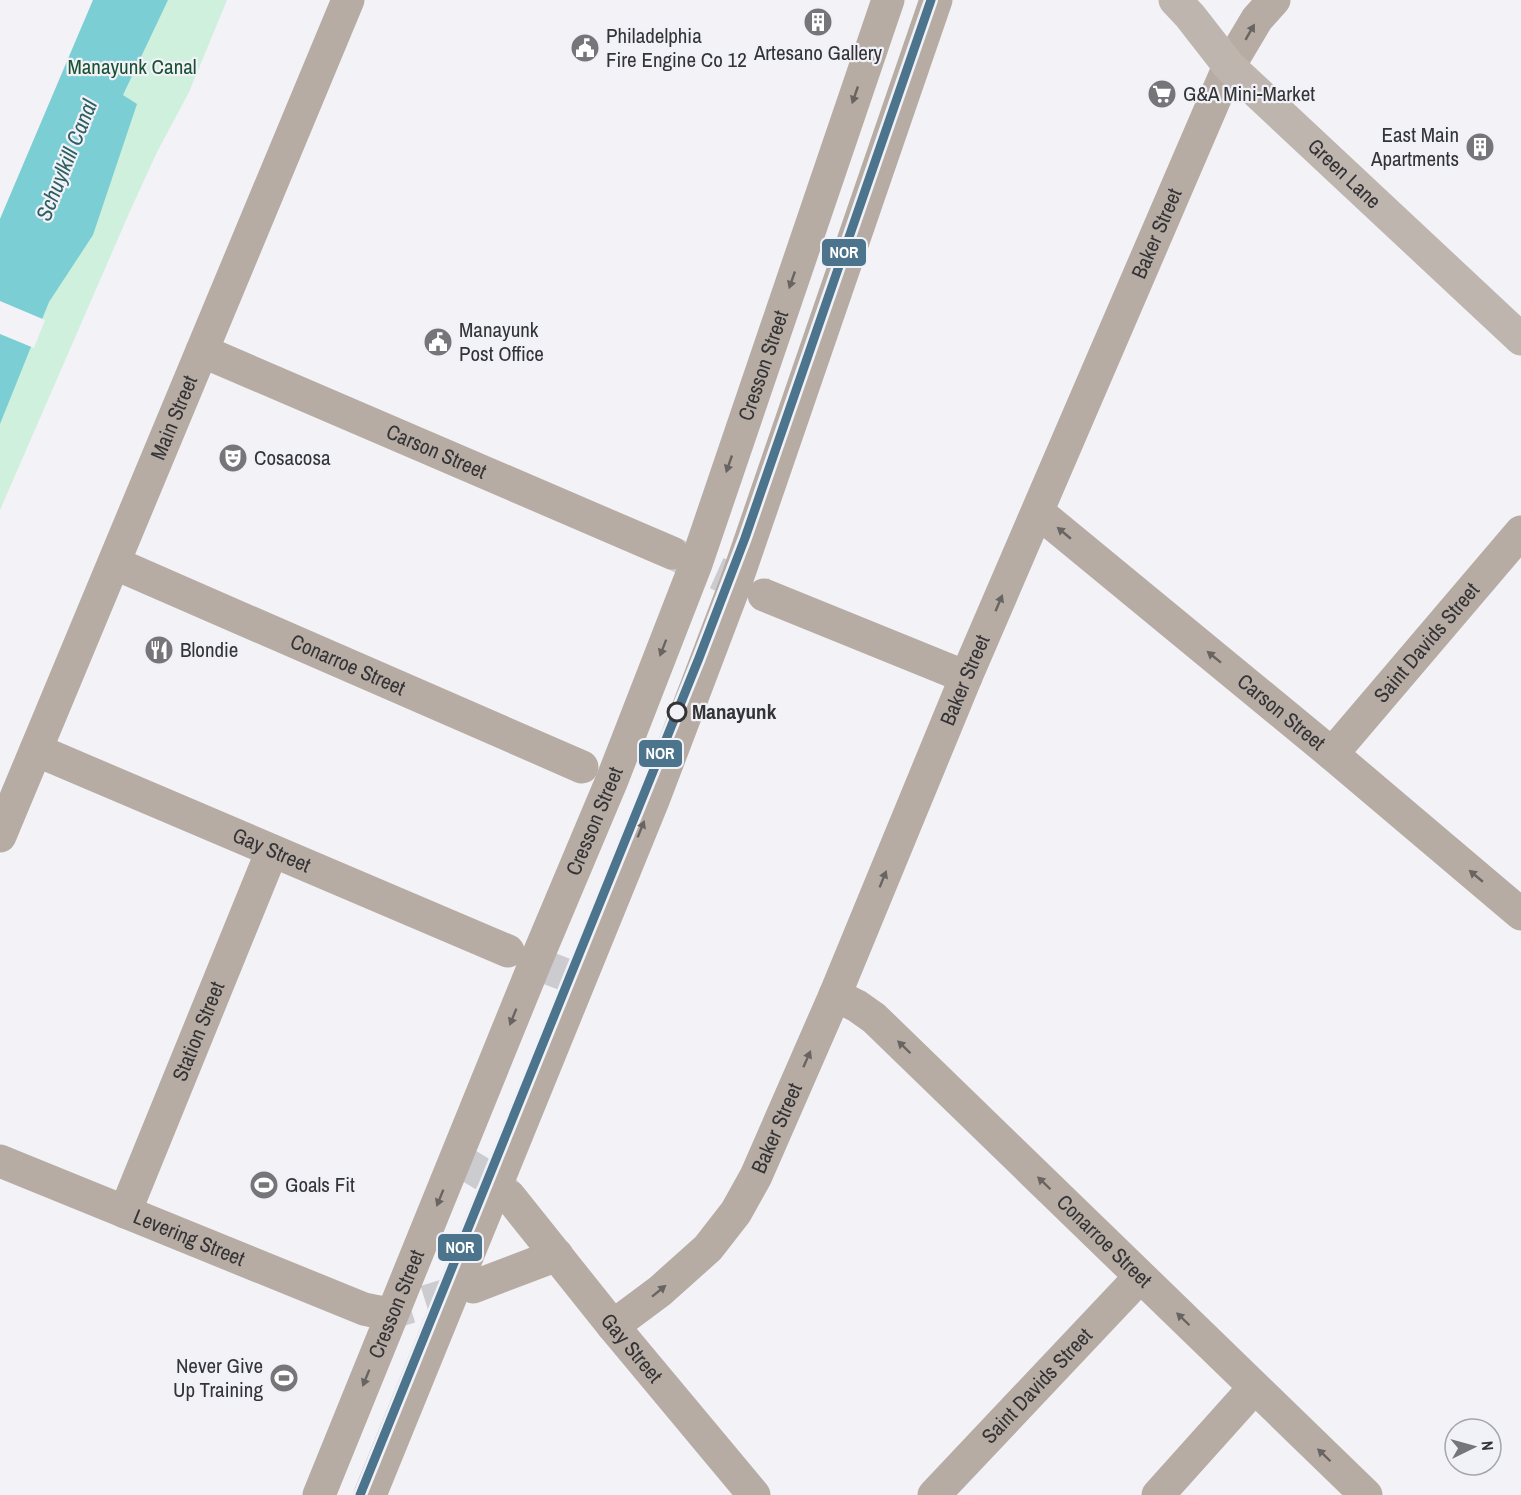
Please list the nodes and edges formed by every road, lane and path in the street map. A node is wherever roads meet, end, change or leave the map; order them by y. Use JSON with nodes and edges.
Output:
{"nodes":[{"id":1,"x":348,"y":0,"type":"edge"},
{"id":2,"x":888,"y":0,"type":"edge"},
{"id":3,"x":936,"y":0,"type":"edge"},
{"id":4,"x":1175,"y":0,"type":"edge"},
{"id":5,"x":1274,"y":0,"type":"edge"},
{"id":6,"x":1229,"y":66,"type":"junction"},
{"id":7,"x":1519,"y":334,"type":"edge"},
{"id":8,"x":202,"y":351,"type":"junction"},
{"id":9,"x":1038,"y":512,"type":"junction"},
{"id":10,"x":1521,"y":532,"type":"edge"},
{"id":11,"x":672,"y":553,"type":"tunnel mouth"},
{"id":12,"x":114,"y":563,"type":"junction"},
{"id":13,"x":764,"y":595,"type":"tunnel mouth"},
{"id":14,"x":966,"y":677,"type":"junction"},
{"id":15,"x":36,"y":750,"type":"junction"},
{"id":16,"x":1332,"y":754,"type":"junction"},
{"id":17,"x":582,"y":767,"type":"dead end"},
{"id":18,"x":0,"y":836,"type":"edge"},
{"id":19,"x":272,"y":851,"type":"junction"},
{"id":20,"x":1521,"y":914,"type":"edge"},
{"id":21,"x":508,"y":951,"type":"tunnel mouth"},
{"id":22,"x":835,"y":995,"type":"junction"},
{"id":23,"x":0,"y":1161,"type":"edge"},
{"id":24,"x":510,"y":1197,"type":"tunnel mouth"},
{"id":25,"x":125,"y":1212,"type":"junction"},
{"id":26,"x":557,"y":1255,"type":"junction"},
{"id":27,"x":1140,"y":1277,"type":"junction"},
{"id":28,"x":473,"y":1287,"type":"tunnel mouth"},
{"id":29,"x":378,"y":1312,"type":"tunnel mouth"},
{"id":30,"x":613,"y":1326,"type":"junction"},
{"id":31,"x":1254,"y":1388,"type":"junction"},
{"id":32,"x":319,"y":1495,"type":"edge"},
{"id":33,"x":370,"y":1495,"type":"edge"},
{"id":34,"x":754,"y":1495,"type":"edge"},
{"id":35,"x":934,"y":1495,"type":"edge"},
{"id":36,"x":1158,"y":1495,"type":"edge"},
{"id":37,"x":1366,"y":1495,"type":"edge"}],
"edges":[{"from":1,"to":8,"type":"street","name":"Main Street"},
{"from":2,"to":32,"type":"street","name":"Cresson Street","one_way":true},
{"from":33,"to":3,"type":"street","one_way":true},
{"from":4,"to":6,"type":"main road","name":"Green Lane"},
{"from":6,"to":5,"type":"street","name":"Baker Street","one_way":true},
{"from":6,"to":7,"type":"main road","name":"Green Lane"},
{"from":6,"to":9,"type":"street","name":"Baker Street"},
{"from":8,"to":11,"type":"street","name":"Carson Street"},
{"from":8,"to":12,"type":"street","name":"Main Street"},
{"from":14,"to":9,"type":"street","name":"Baker Street","one_way":true},
{"from":16,"to":9,"type":"street","name":"Carson Street","one_way":true},
{"from":10,"to":16,"type":"street","name":"Saint Davids Street"},
{"from":12,"to":15,"type":"street","name":"Main Street"},
{"from":12,"to":17,"type":"street","name":"Conarroe Street"},
{"from":13,"to":14,"type":"street"},
{"from":22,"to":14,"type":"street","name":"Baker Street","one_way":true},
{"from":15,"to":18,"type":"street","name":"Main Street"},
{"from":15,"to":19,"type":"street","name":"Gay Street"},
{"from":20,"to":16,"type":"street","name":"Carson Street","one_way":true},
{"from":19,"to":21,"type":"street","name":"Gay Street"},
{"from":19,"to":25,"type":"street","name":"Station Street"},
{"from":27,"to":22,"type":"street","name":"Conarroe Street","one_way":true},
{"from":30,"to":22,"type":"street","name":"Baker Street","one_way":true},
{"from":23,"to":25,"type":"street","name":"Levering Street"},
{"from":24,"to":26,"type":"street","name":"Gay Street"},
{"from":25,"to":29,"type":"street","name":"Levering Street"},
{"from":26,"to":28,"type":"street"},
{"from":26,"to":30,"type":"street","name":"Gay Street"},
{"from":31,"to":27,"type":"street","name":"Conarroe Street","one_way":true},
{"from":27,"to":35,"type":"street","name":"Saint Davids Street"},
{"from":30,"to":34,"type":"street","name":"Gay Street"},
{"from":31,"to":36,"type":"street"},
{"from":37,"to":31,"type":"street","name":"Conarroe Street","one_way":true}]}
